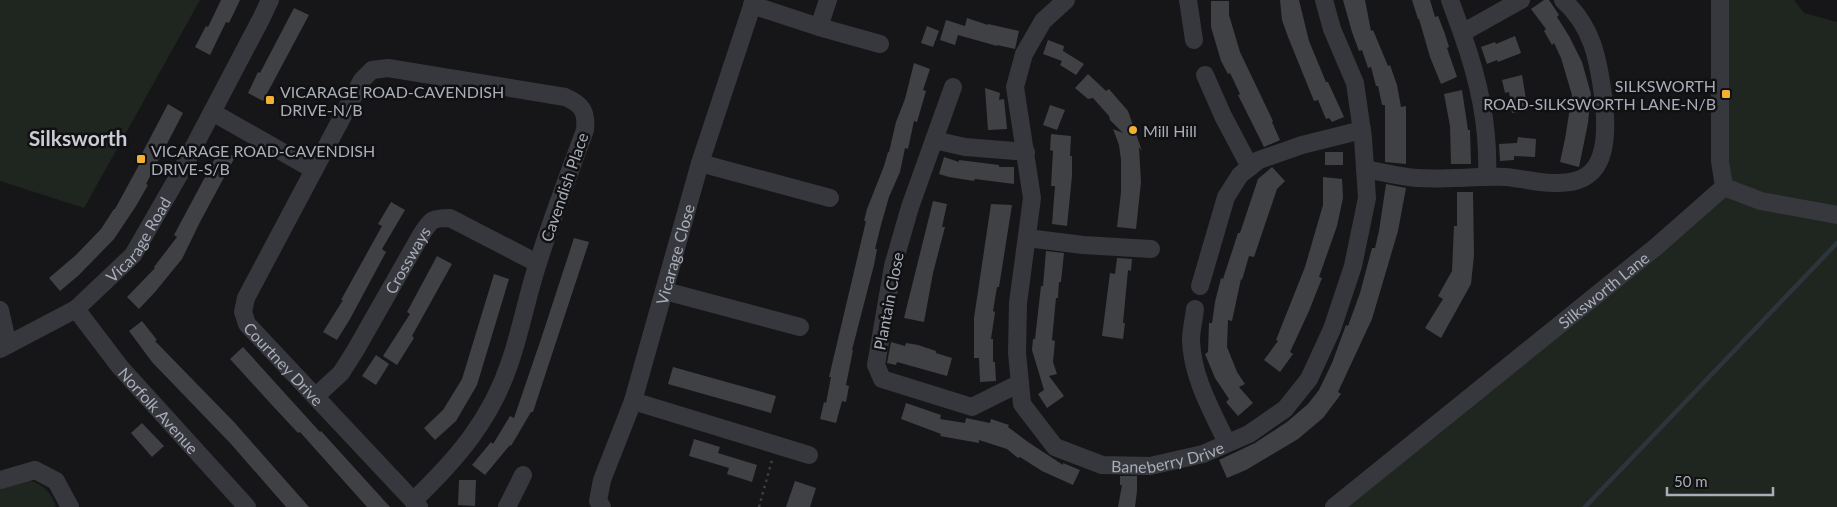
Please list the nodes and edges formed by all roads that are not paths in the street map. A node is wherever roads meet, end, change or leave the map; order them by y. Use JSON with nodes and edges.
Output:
{"nodes":[{"id":1,"x":270,"y":0,"type":"edge"},
{"id":2,"x":828,"y":0,"type":"edge"},
{"id":3,"x":1066,"y":0,"type":"edge"},
{"id":4,"x":1188,"y":0,"type":"edge"},
{"id":5,"x":1324,"y":0,"type":"edge"},
{"id":6,"x":1450,"y":0,"type":"edge"},
{"id":7,"x":1521,"y":0,"type":"edge"},
{"id":8,"x":1563,"y":0,"type":"edge"},
{"id":9,"x":1720,"y":0,"type":"edge"},
{"id":10,"x":753,"y":2,"type":"edge"},
{"id":11,"x":819,"y":27,"type":"junction"},
{"id":12,"x":1462,"y":33,"type":"junction"},
{"id":13,"x":1194,"y":40,"type":"dead end"},
{"id":14,"x":880,"y":44,"type":"dead end"},
{"id":15,"x":1204,"y":75,"type":"dead end"},
{"id":16,"x":953,"y":87,"type":"dead end"},
{"id":17,"x":212,"y":112,"type":"junction"},
{"id":18,"x":1362,"y":130,"type":"junction"},
{"id":19,"x":934,"y":140,"type":"junction"},
{"id":20,"x":1026,"y":152,"type":"junction"},
{"id":21,"x":700,"y":162,"type":"junction"},
{"id":22,"x":1250,"y":167,"type":"junction"},
{"id":23,"x":1365,"y":169,"type":"junction"},
{"id":24,"x":314,"y":170,"type":"junction"},
{"id":25,"x":1487,"y":177,"type":"junction"},
{"id":26,"x":1724,"y":187,"type":"junction"},
{"id":27,"x":830,"y":198,"type":"dead end"},
{"id":28,"x":1837,"y":215,"type":"edge"},
{"id":29,"x":1027,"y":238,"type":"junction"},
{"id":30,"x":1151,"y":249,"type":"dead end"},
{"id":31,"x":538,"y":263,"type":"junction"},
{"id":32,"x":1200,"y":286,"type":"dead end"},
{"id":33,"x":665,"y":291,"type":"junction"},
{"id":34,"x":76,"y":309,"type":"junction"},
{"id":35,"x":1195,"y":309,"type":"dead end"},
{"id":36,"x":0,"y":310,"type":"edge"},
{"id":37,"x":800,"y":326,"type":"dead end"},
{"id":38,"x":4,"y":347,"type":"edge"},
{"id":39,"x":1020,"y":383,"type":"junction"},
{"id":40,"x":316,"y":396,"type":"junction"},
{"id":41,"x":633,"y":401,"type":"junction"},
{"id":42,"x":1227,"y":443,"type":"junction"},
{"id":43,"x":809,"y":454,"type":"dead end"},
{"id":44,"x":523,"y":475,"type":"dead end"},
{"id":45,"x":0,"y":480,"type":"edge"},
{"id":46,"x":416,"y":504,"type":"edge"},
{"id":47,"x":70,"y":507,"type":"edge"},
{"id":48,"x":247,"y":507,"type":"edge"},
{"id":49,"x":507,"y":507,"type":"edge"},
{"id":50,"x":602,"y":507,"type":"edge"},
{"id":51,"x":1334,"y":507,"type":"edge"}],
"edges":[{"from":1,"to":17,"type":"street","name":"Vicarage Road"},
{"from":2,"to":11,"type":"street"},
{"from":3,"to":20,"type":"street","name":"Baneberry Drive"},
{"from":4,"to":13,"type":"street"},
{"from":5,"to":18,"type":"street","name":"Baneberry Drive"},
{"from":6,"to":12,"type":"street"},
{"from":7,"to":12,"type":"street"},
{"from":8,"to":25,"type":"street"},
{"from":9,"to":26,"type":"street"},
{"from":10,"to":11,"type":"street"},
{"from":10,"to":21,"type":"street","name":"Vicarage Close"},
{"from":11,"to":14,"type":"street"},
{"from":12,"to":25,"type":"street"},
{"from":15,"to":22,"type":"street"},
{"from":16,"to":19,"type":"street","name":"Plantain Close"},
{"from":17,"to":24,"type":"street"},
{"from":17,"to":34,"type":"street","name":"Vicarage Road"},
{"from":18,"to":22,"type":"street"},
{"from":18,"to":23,"type":"street","name":"Baneberry Drive"},
{"from":19,"to":20,"type":"street"},
{"from":19,"to":39,"type":"street","name":"Plantain Close"},
{"from":20,"to":29,"type":"street","name":"Baneberry Drive"},
{"from":21,"to":27,"type":"street"},
{"from":21,"to":33,"type":"street","name":"Vicarage Close"},
{"from":22,"to":32,"type":"street"},
{"from":23,"to":25,"type":"street"},
{"from":23,"to":42,"type":"street","name":"Baneberry Drive"},
{"from":24,"to":31,"type":"street","name":"Cavendish Place"},
{"from":24,"to":40,"type":"street","name":"Courtney Drive"},
{"from":26,"to":28,"type":"street"},
{"from":26,"to":51,"type":"street","name":"Silksworth Lane"},
{"from":29,"to":30,"type":"street"},
{"from":29,"to":39,"type":"street","name":"Baneberry Drive"},
{"from":31,"to":40,"type":"street","name":"Crossways"},
{"from":31,"to":46,"type":"street","name":"Cavendish Place"},
{"from":33,"to":37,"type":"street"},
{"from":33,"to":41,"type":"street","name":"Vicarage Close"},
{"from":34,"to":38,"type":"street","name":"Vicarage Road"},
{"from":34,"to":48,"type":"street","name":"Norfolk Avenue"},
{"from":35,"to":42,"type":"street"},
{"from":36,"to":38,"type":"street"},
{"from":39,"to":42,"type":"street","name":"Baneberry Drive"},
{"from":40,"to":46,"type":"street","name":"Courtney Drive"},
{"from":41,"to":43,"type":"street"},
{"from":41,"to":50,"type":"street","name":"Vicarage Close"},
{"from":44,"to":49,"type":"street"},
{"from":45,"to":47,"type":"street"}]}
